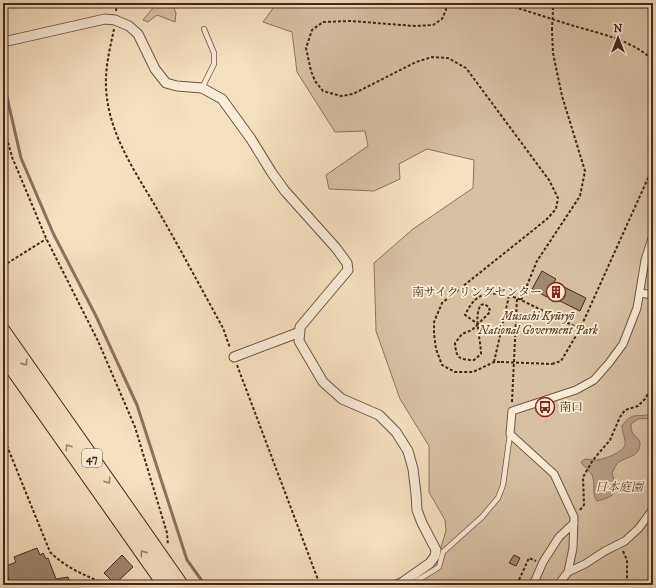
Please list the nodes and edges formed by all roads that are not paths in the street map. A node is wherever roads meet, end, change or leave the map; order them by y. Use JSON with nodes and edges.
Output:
{"nodes":[{"id":1,"x":204,"y":29,"type":"dead end"},
{"id":2,"x":3,"y":42,"type":"edge"},
{"id":3,"x":202,"y":88,"type":"junction"},
{"id":4,"x":653,"y":235,"type":"edge"},
{"id":5,"x":640,"y":293,"type":"junction"},
{"id":6,"x":653,"y":295,"type":"edge"},
{"id":7,"x":3,"y":331,"type":"edge"},
{"id":8,"x":300,"y":332,"type":"junction"},
{"id":9,"x":3,"y":355,"type":"edge"},
{"id":10,"x":234,"y":357,"type":"road end"},
{"id":11,"x":510,"y":434,"type":"junction"},
{"id":12,"x":653,"y":509,"type":"edge"},
{"id":13,"x":574,"y":520,"type":"junction"},
{"id":14,"x":568,"y":572,"type":"junction"},
{"id":15,"x":165,"y":585,"type":"edge"},
{"id":16,"x":182,"y":585,"type":"edge"},
{"id":17,"x":397,"y":585,"type":"edge"},
{"id":18,"x":410,"y":585,"type":"edge"},
{"id":19,"x":533,"y":585,"type":"edge"},
{"id":20,"x":558,"y":585,"type":"edge"}],
"edges":[{"from":1,"to":3,"type":"lane"},
{"from":2,"to":3,"type":"street"},
{"from":3,"to":8,"type":"street"},
{"from":4,"to":5,"type":"street"},
{"from":5,"to":6,"type":"street"},
{"from":5,"to":11,"type":"street"},
{"from":7,"to":16,"type":"main road","number":"47","one_way":true},
{"from":8,"to":10,"type":"street"},
{"from":8,"to":17,"type":"street"},
{"from":15,"to":9,"type":"main road","number":"47","one_way":true},
{"from":11,"to":13,"type":"street"},
{"from":11,"to":18,"type":"lane"},
{"from":12,"to":14,"type":"street"},
{"from":13,"to":14,"type":"street"},
{"from":13,"to":19,"type":"street"},
{"from":14,"to":20,"type":"street"}]}
